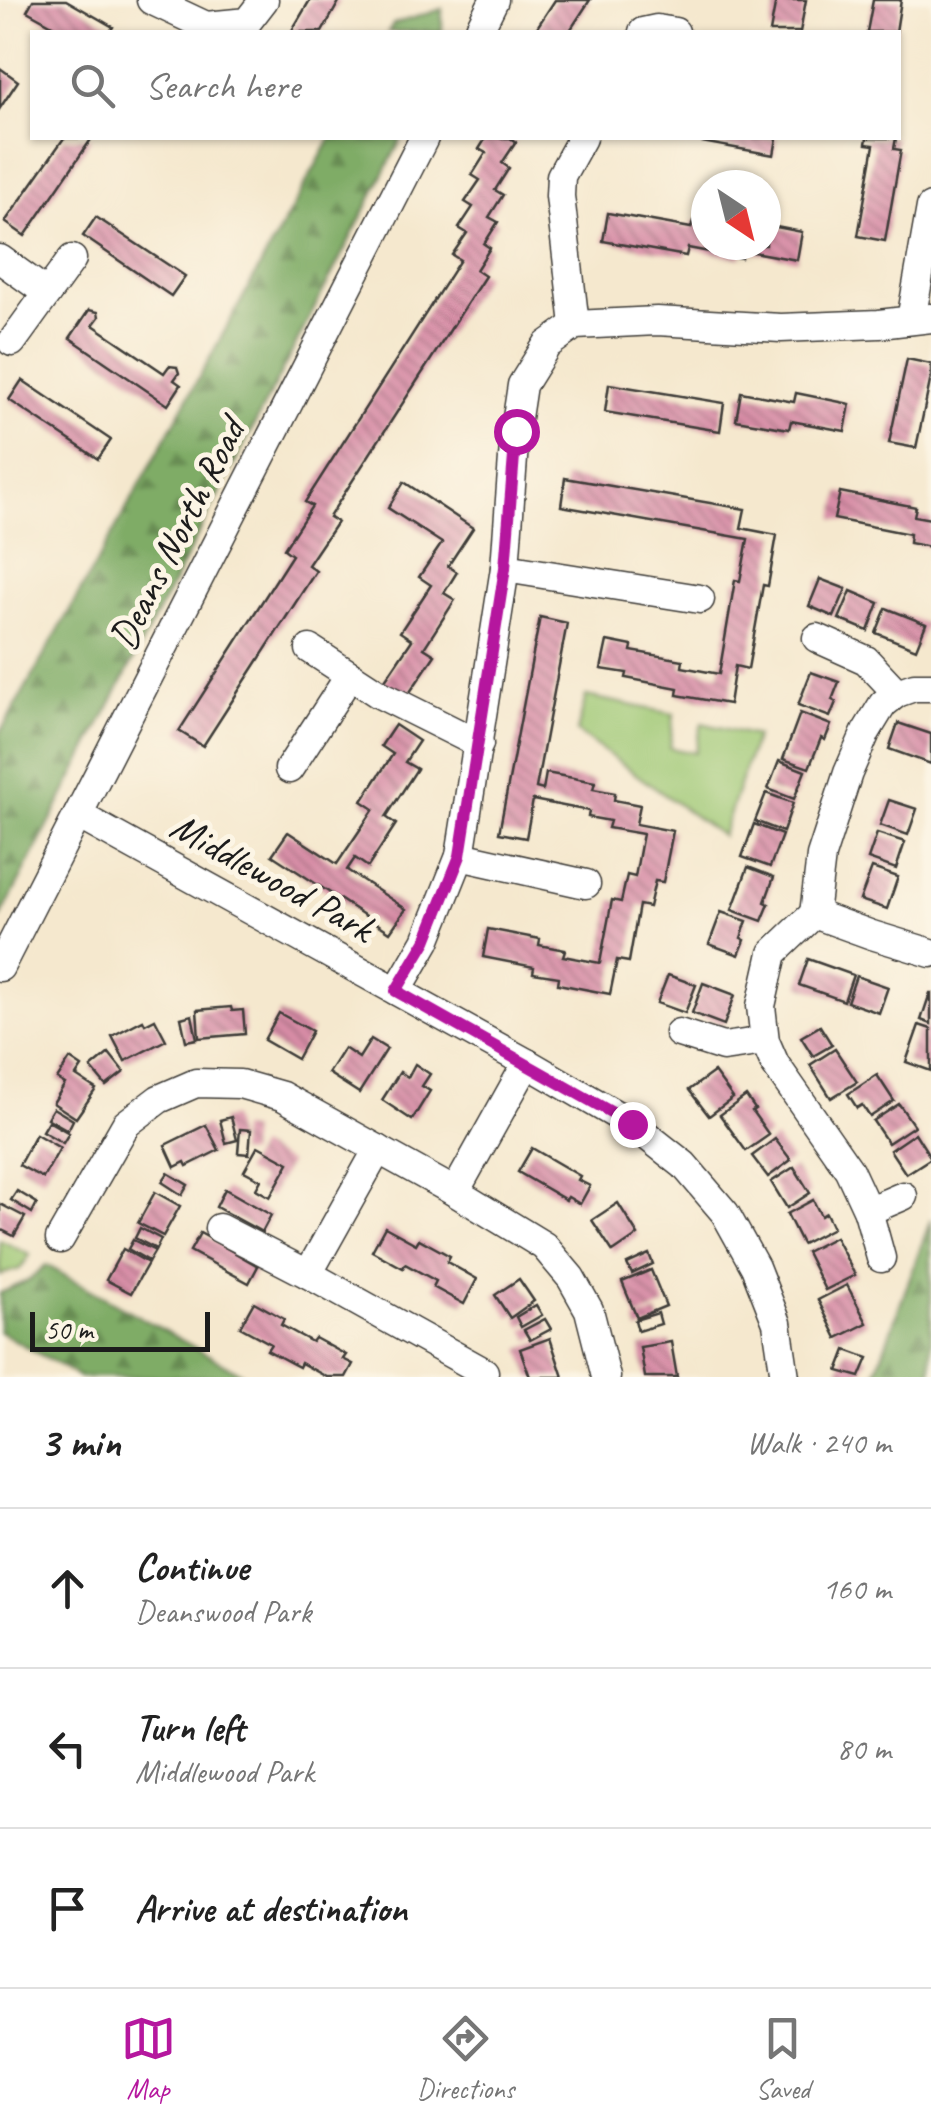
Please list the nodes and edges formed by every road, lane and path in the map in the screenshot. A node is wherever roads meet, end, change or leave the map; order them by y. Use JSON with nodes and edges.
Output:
{"nodes":[{"id":1,"x":152,"y":0,"type":"edge"},
{"id":2,"x":264,"y":0,"type":"edge"},
{"id":3,"x":494,"y":0,"type":"edge"},
{"id":4,"x":479,"y":30,"type":"edge"},
{"id":5,"x":423,"y":140,"type":"edge"},
{"id":6,"x":581,"y":140,"type":"edge"},
{"id":7,"x":931,"y":207,"type":"edge"},
{"id":8,"x":72,"y":259,"type":"dead end"},
{"id":9,"x":0,"y":260,"type":"edge"},
{"id":10,"x":47,"y":293,"type":"junction"},
{"id":11,"x":921,"y":319,"type":"edge"},
{"id":12,"x":575,"y":324,"type":"junction"},
{"id":13,"x":12,"y":342,"type":"dead end"},
{"id":14,"x":505,"y":568,"type":"junction"},
{"id":15,"x":700,"y":599,"type":"dead end"},
{"id":16,"x":817,"y":638,"type":"dead end"},
{"id":17,"x":310,"y":649,"type":"dead end"},
{"id":18,"x":350,"y":675,"type":"junction"},
{"id":19,"x":931,"y":687,"type":"edge"},
{"id":20,"x":897,"y":692,"type":"junction"},
{"id":21,"x":479,"y":744,"type":"junction"},
{"id":22,"x":289,"y":768,"type":"dead end"},
{"id":23,"x":78,"y":815,"type":"junction"},
{"id":24,"x":460,"y":856,"type":"junction"},
{"id":25,"x":586,"y":884,"type":"dead end"},
{"id":26,"x":814,"y":914,"type":"junction"},
{"id":27,"x":931,"y":954,"type":"edge"},
{"id":28,"x":0,"y":967,"type":"edge"},
{"id":29,"x":396,"y":991,"type":"junction"},
{"id":30,"x":678,"y":1032,"type":"dead end"},
{"id":31,"x":765,"y":1041,"type":"junction"},
{"id":32,"x":527,"y":1063,"type":"junction"},
{"id":33,"x":378,"y":1149,"type":"junction"},
{"id":34,"x":455,"y":1192,"type":"junction"},
{"id":35,"x":903,"y":1196,"type":"dead end"},
{"id":36,"x":868,"y":1211,"type":"junction"},
{"id":37,"x":219,"y":1228,"type":"dead end"},
{"id":38,"x":60,"y":1239,"type":"dead end"},
{"id":39,"x":881,"y":1258,"type":"dead end"},
{"id":40,"x":308,"y":1274,"type":"junction"},
{"id":41,"x":484,"y":1372,"type":"dead end"},
{"id":42,"x":606,"y":1377,"type":"edge"},
{"id":43,"x":785,"y":1377,"type":"edge"}],
"edges":[{"from":1,"to":2,"type":"street"},
{"from":3,"to":4,"type":"street"},
{"from":5,"to":23,"type":"street","name":"Deans North Road"},
{"from":6,"to":12,"type":"street"},
{"from":7,"to":11,"type":"street"},
{"from":8,"to":10,"type":"street"},
{"from":9,"to":10,"type":"street"},
{"from":10,"to":13,"type":"street"},
{"from":11,"to":12,"type":"street"},
{"from":12,"to":14,"type":"street"},
{"from":14,"to":15,"type":"street"},
{"from":14,"to":21,"type":"street"},
{"from":16,"to":20,"type":"street"},
{"from":17,"to":18,"type":"street"},
{"from":18,"to":21,"type":"street"},
{"from":18,"to":22,"type":"street"},
{"from":19,"to":20,"type":"street"},
{"from":20,"to":26,"type":"street"},
{"from":21,"to":24,"type":"street"},
{"from":23,"to":28,"type":"street","name":"Deans North Road"},
{"from":23,"to":29,"type":"street","name":"Middlewood Park"},
{"from":24,"to":25,"type":"street"},
{"from":24,"to":29,"type":"street"},
{"from":26,"to":27,"type":"street"},
{"from":26,"to":31,"type":"street"},
{"from":29,"to":32,"type":"street","name":"Middlewood Park"},
{"from":30,"to":31,"type":"street"},
{"from":31,"to":36,"type":"street"},
{"from":32,"to":34,"type":"street"},
{"from":32,"to":43,"type":"street","name":"Middlewood Park"},
{"from":33,"to":34,"type":"street"},
{"from":33,"to":38,"type":"street"},
{"from":33,"to":40,"type":"street"},
{"from":34,"to":42,"type":"street"},
{"from":35,"to":36,"type":"street"},
{"from":36,"to":39,"type":"street"},
{"from":37,"to":40,"type":"street"},
{"from":40,"to":41,"type":"street"}]}
